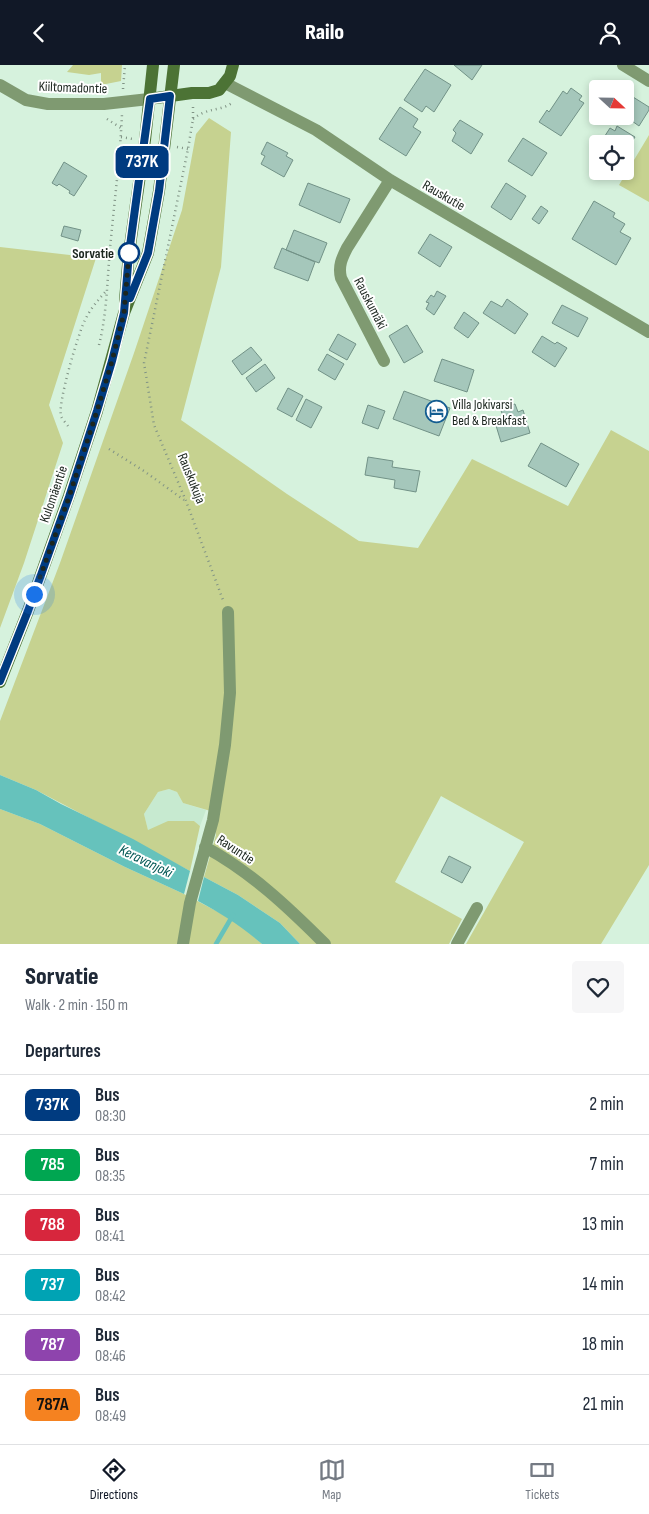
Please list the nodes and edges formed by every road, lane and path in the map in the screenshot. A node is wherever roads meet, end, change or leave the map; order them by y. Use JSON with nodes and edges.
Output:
{"nodes":[{"id":1,"x":125,"y":65,"type":"edge"},
{"id":2,"x":153,"y":65,"type":"edge"},
{"id":3,"x":174,"y":65,"type":"edge"},
{"id":4,"x":233,"y":65,"type":"edge"},
{"id":5,"x":623,"y":65,"type":"edge"},
{"id":6,"x":649,"y":81,"type":"edge"},
{"id":7,"x":225,"y":83,"type":"junction"},
{"id":8,"x":0,"y":85,"type":"edge"},
{"id":9,"x":170,"y":96,"type":"junction"},
{"id":10,"x":150,"y":99,"type":"junction"},
{"id":11,"x":122,"y":102,"type":"junction"},
{"id":12,"x":103,"y":117,"type":"dead end"},
{"id":13,"x":193,"y":119,"type":"dead end"},
{"id":14,"x":122,"y":128,"type":"junction"},
{"id":15,"x":390,"y":181,"type":"junction"},
{"id":16,"x":108,"y":289,"type":"junction"},
{"id":17,"x":124,"y":313,"type":"junction"},
{"id":18,"x":649,"y":332,"type":"edge"},
{"id":19,"x":98,"y":350,"type":"dead end"},
{"id":20,"x":384,"y":361,"type":"dead end"},
{"id":21,"x":68,"y":425,"type":"dead end"},
{"id":22,"x":108,"y":449,"type":"dead end"},
{"id":23,"x":186,"y":501,"type":"junction"},
{"id":24,"x":228,"y":612,"type":"joint"},
{"id":25,"x":0,"y":681,"type":"edge"},
{"id":26,"x":205,"y":847,"type":"junction"},
{"id":27,"x":477,"y":908,"type":"dead end"},
{"id":28,"x":183,"y":944,"type":"edge"},
{"id":29,"x":325,"y":944,"type":"edge"},
{"id":30,"x":457,"y":944,"type":"edge"}],
"edges":[{"from":1,"to":11,"type":"path"},
{"from":2,"to":10,"type":"main road","name":"Kulomäentie"},
{"from":3,"to":9,"type":"main road","name":"Kulomäentie"},
{"from":4,"to":7,"type":"main road"},
{"from":5,"to":6,"type":"street"},
{"from":7,"to":9,"type":"main road"},
{"from":7,"to":15,"type":"street","name":"Rauskutie"},
{"from":8,"to":11,"type":"street","name":"Kiiltomadontie"},
{"from":9,"to":10,"type":"main road"},
{"from":9,"to":17,"type":"main road","name":"Kulomäentie"},
{"from":10,"to":11,"type":"street","name":"Kiiltomadontie"},
{"from":10,"to":17,"type":"main road","name":"Kulomäentie"},
{"from":11,"to":14,"type":"path"},
{"from":12,"to":14,"type":"path"},
{"from":13,"to":23,"type":"path","name":"Rauskukuja"},
{"from":14,"to":16,"type":"path"},
{"from":15,"to":18,"type":"street","name":"Rauskutie"},
{"from":15,"to":20,"type":"street","name":"Rauskumäki"},
{"from":16,"to":19,"type":"path"},
{"from":16,"to":21,"type":"path"},
{"from":17,"to":25,"type":"main road","name":"Kulomäentie"},
{"from":22,"to":23,"type":"path"},
{"from":23,"to":24,"type":"path","name":"Rauskukuja"},
{"from":24,"to":26,"type":"street"},
{"from":26,"to":28,"type":"street","name":"Ravuntie"},
{"from":26,"to":29,"type":"street","name":"Ravuntie"},
{"from":27,"to":30,"type":"street"}]}
